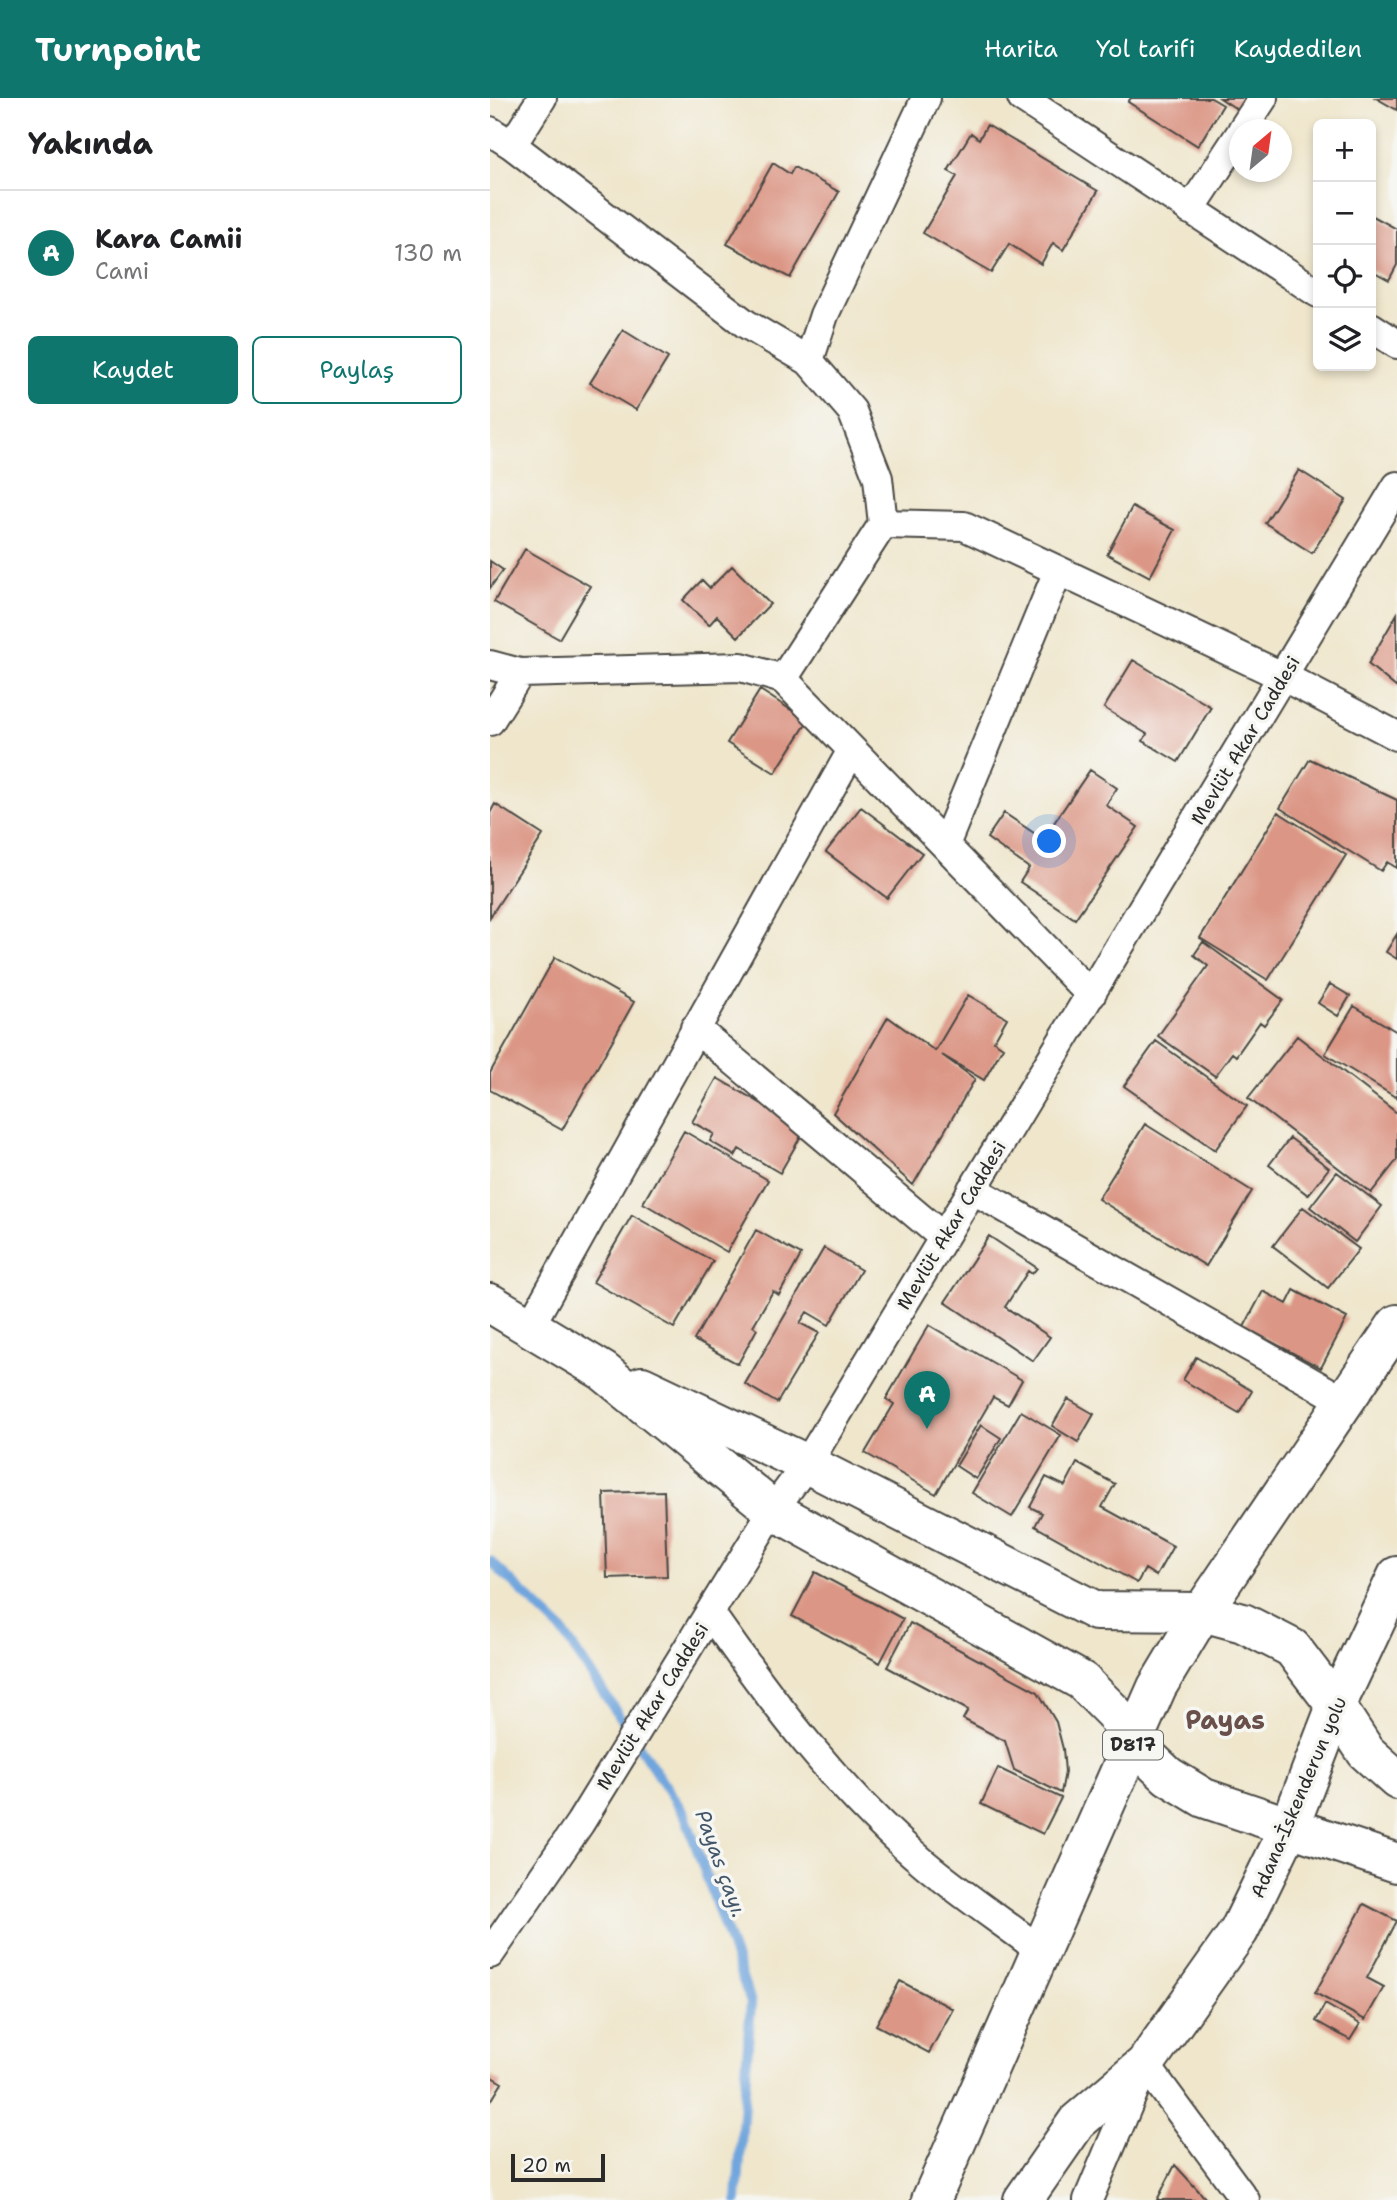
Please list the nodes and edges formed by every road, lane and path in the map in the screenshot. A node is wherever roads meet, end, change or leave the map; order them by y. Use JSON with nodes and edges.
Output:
{"nodes":[{"id":1,"x":542,"y":98,"type":"edge"},
{"id":2,"x":926,"y":98,"type":"edge"},
{"id":3,"x":1021,"y":98,"type":"edge"},
{"id":4,"x":1263,"y":98,"type":"edge"},
{"id":5,"x":1249,"y":119,"type":"edge"},
{"id":6,"x":501,"y":138,"type":"edge"},
{"id":7,"x":1229,"y":150,"type":"edge"},
{"id":8,"x":1189,"y":210,"type":"junction"},
{"id":9,"x":1313,"y":290,"type":"edge"},
{"id":10,"x":1376,"y":330,"type":"edge"},
{"id":11,"x":1397,"y":344,"type":"edge"},
{"id":12,"x":809,"y":361,"type":"junction"},
{"id":13,"x":1397,"y":486,"type":"edge"},
{"id":14,"x":883,"y":524,"type":"junction"},
{"id":15,"x":1058,"y":571,"type":"junction"},
{"id":16,"x":490,"y":665,"type":"edge"},
{"id":17,"x":520,"y":673,"type":"junction"},
{"id":18,"x":1284,"y":677,"type":"junction"},
{"id":19,"x":783,"y":679,"type":"junction"},
{"id":20,"x":490,"y":720,"type":"edge"},
{"id":21,"x":1397,"y":736,"type":"edge"},
{"id":22,"x":852,"y":750,"type":"junction"},
{"id":23,"x":945,"y":845,"type":"junction"},
{"id":24,"x":1091,"y":995,"type":"junction"},
{"id":25,"x":695,"y":1028,"type":"junction"},
{"id":26,"x":972,"y":1189,"type":"junction"},
{"id":27,"x":943,"y":1237,"type":"junction"},
{"id":28,"x":490,"y":1303,"type":"edge"},
{"id":29,"x":1397,"y":1324,"type":"edge"},
{"id":30,"x":530,"y":1326,"type":"junction"},
{"id":31,"x":603,"y":1371,"type":"junction"},
{"id":32,"x":1346,"y":1402,"type":"junction"},
{"id":33,"x":807,"y":1464,"type":"junction"},
{"id":34,"x":773,"y":1510,"type":"junction"},
{"id":35,"x":1397,"y":1576,"type":"edge"},
{"id":36,"x":1202,"y":1612,"type":"junction"},
{"id":37,"x":709,"y":1613,"type":"junction"},
{"id":38,"x":1336,"y":1706,"type":"junction"},
{"id":39,"x":1133,"y":1743,"type":"junction"},
{"id":40,"x":1397,"y":1780,"type":"edge"},
{"id":41,"x":1289,"y":1828,"type":"junction"},
{"id":42,"x":1397,"y":1863,"type":"edge"},
{"id":43,"x":1041,"y":1951,"type":"junction"},
{"id":44,"x":490,"y":1954,"type":"edge"},
{"id":45,"x":1145,"y":2064,"type":"junction"},
{"id":46,"x":931,"y":2200,"type":"edge"},
{"id":47,"x":1023,"y":2200,"type":"edge"},
{"id":48,"x":1088,"y":2200,"type":"edge"},
{"id":49,"x":1245,"y":2200,"type":"edge"}],
"edges":[{"from":1,"to":6,"type":"street"},
{"from":2,"to":12,"type":"street"},
{"from":3,"to":8,"type":"street"},
{"from":4,"to":5,"type":"street"},
{"from":6,"to":12,"type":"street"},
{"from":7,"to":8,"type":"street"},
{"from":8,"to":9,"type":"street"},
{"from":10,"to":11,"type":"street"},
{"from":12,"to":14,"type":"street"},
{"from":13,"to":18,"type":"street","name":"Mevlüt Akar Caddesi"},
{"from":14,"to":15,"type":"street"},
{"from":14,"to":19,"type":"street"},
{"from":15,"to":18,"type":"street"},
{"from":15,"to":23,"type":"street"},
{"from":16,"to":17,"type":"street"},
{"from":17,"to":19,"type":"street"},
{"from":17,"to":20,"type":"street"},
{"from":18,"to":21,"type":"street"},
{"from":18,"to":24,"type":"street","name":"Mevlüt Akar Caddesi"},
{"from":19,"to":22,"type":"street"},
{"from":22,"to":23,"type":"street"},
{"from":22,"to":25,"type":"street"},
{"from":23,"to":24,"type":"street"},
{"from":24,"to":26,"type":"street","name":"Mevlüt Akar Caddesi"},
{"from":25,"to":27,"type":"street"},
{"from":25,"to":30,"type":"street"},
{"from":26,"to":27,"type":"street","name":"Mevlüt Akar Caddesi"},
{"from":26,"to":32,"type":"street"},
{"from":27,"to":33,"type":"street","name":"Mevlüt Akar Caddesi"},
{"from":28,"to":30,"type":"main road"},
{"from":29,"to":32,"type":"main road","number":"D817"},
{"from":30,"to":31,"type":"main road"},
{"from":31,"to":33,"type":"main road"},
{"from":31,"to":34,"type":"main road"},
{"from":32,"to":36,"type":"main road","number":"D817"},
{"from":33,"to":34,"type":"street","name":"Mevlüt Akar Caddesi"},
{"from":33,"to":36,"type":"main road"},
{"from":34,"to":37,"type":"street","name":"Mevlüt Akar Caddesi"},
{"from":34,"to":39,"type":"main road"},
{"from":35,"to":38,"type":"main road","name":"Adana-İskenderun yolu"},
{"from":36,"to":38,"type":"main road"},
{"from":36,"to":39,"type":"main road","number":"D817"},
{"from":37,"to":43,"type":"street"},
{"from":37,"to":44,"type":"street","name":"Mevlüt Akar Caddesi"},
{"from":38,"to":40,"type":"main road"},
{"from":38,"to":41,"type":"main road","name":"Adana-İskenderun yolu"},
{"from":39,"to":41,"type":"main road"},
{"from":39,"to":43,"type":"main road","number":"D817"},
{"from":41,"to":42,"type":"main road"},
{"from":41,"to":45,"type":"main road","name":"Adana-İskenderun yolu"},
{"from":43,"to":46,"type":"main road","number":"D817"},
{"from":45,"to":47,"type":"main road","name":"Adana-İskenderun yolu"},
{"from":45,"to":48,"type":"street"},
{"from":45,"to":49,"type":"street"}]}
